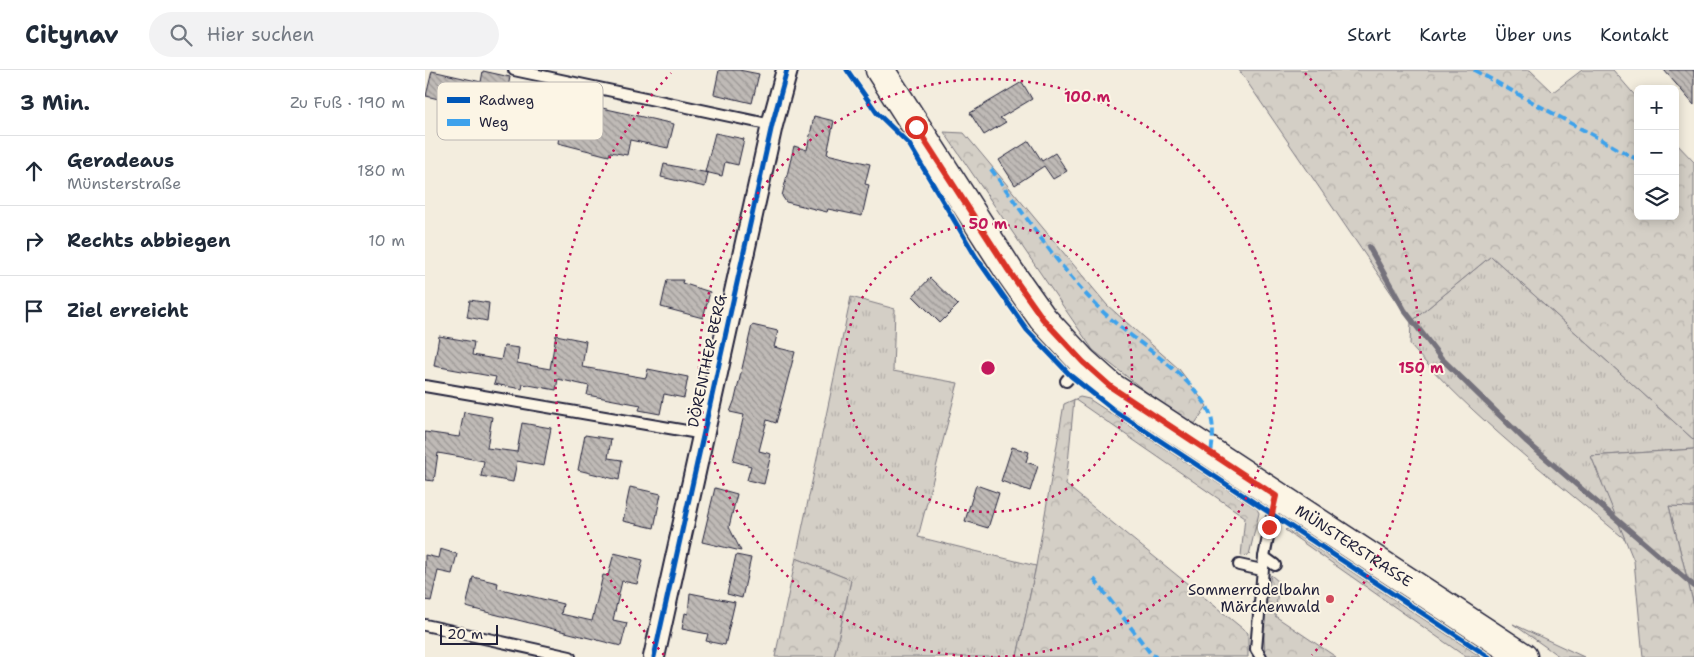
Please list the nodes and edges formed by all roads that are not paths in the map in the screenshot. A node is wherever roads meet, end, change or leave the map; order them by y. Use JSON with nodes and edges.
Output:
{"nodes":[{"id":1,"x":514,"y":70,"type":"edge"},
{"id":2,"x":787,"y":70,"type":"edge"},
{"id":3,"x":880,"y":70,"type":"edge"},
{"id":4,"x":570,"y":82,"type":"edge"},
{"id":5,"x":603,"y":89,"type":"edge"},
{"id":6,"x":772,"y":125,"type":"junction"},
{"id":7,"x":425,"y":386,"type":"edge"},
{"id":8,"x":704,"y":434,"type":"junction"},
{"id":9,"x":1276,"y":496,"type":"junction"},
{"id":10,"x":1264,"y":557,"type":"junction"},
{"id":11,"x":1239,"y":564,"type":"dead end"},
{"id":12,"x":1275,"y":565,"type":"dead end"},
{"id":13,"x":1262,"y":570,"type":"junction"},
{"id":14,"x":425,"y":625,"type":"edge"},
{"id":15,"x":1258,"y":654,"type":"edge"},
{"id":16,"x":570,"y":657,"type":"edge"},
{"id":17,"x":654,"y":657,"type":"edge"},
{"id":18,"x":1523,"y":657,"type":"edge"}],
"edges":[{"from":1,"to":4,"type":"lane"},
{"from":2,"to":6,"type":"street","name":"DÖRENTHER BERG"},
{"from":3,"to":9,"type":"main road","name":"MÜNSTERSTRASSE"},
{"from":5,"to":6,"type":"lane"},
{"from":6,"to":8,"type":"street","name":"DÖRENTHER BERG"},
{"from":7,"to":8,"type":"lane","name":"DÖRENTHER BERG"},
{"from":8,"to":17,"type":"street","name":"DÖRENTHER BERG"},
{"from":9,"to":10,"type":"lane"},
{"from":9,"to":18,"type":"main road","name":"MÜNSTERSTRASSE"},
{"from":10,"to":12,"type":"lane"},
{"from":10,"to":13,"type":"lane"},
{"from":11,"to":13,"type":"lane"},
{"from":13,"to":15,"type":"lane"},
{"from":14,"to":16,"type":"lane"}]}
